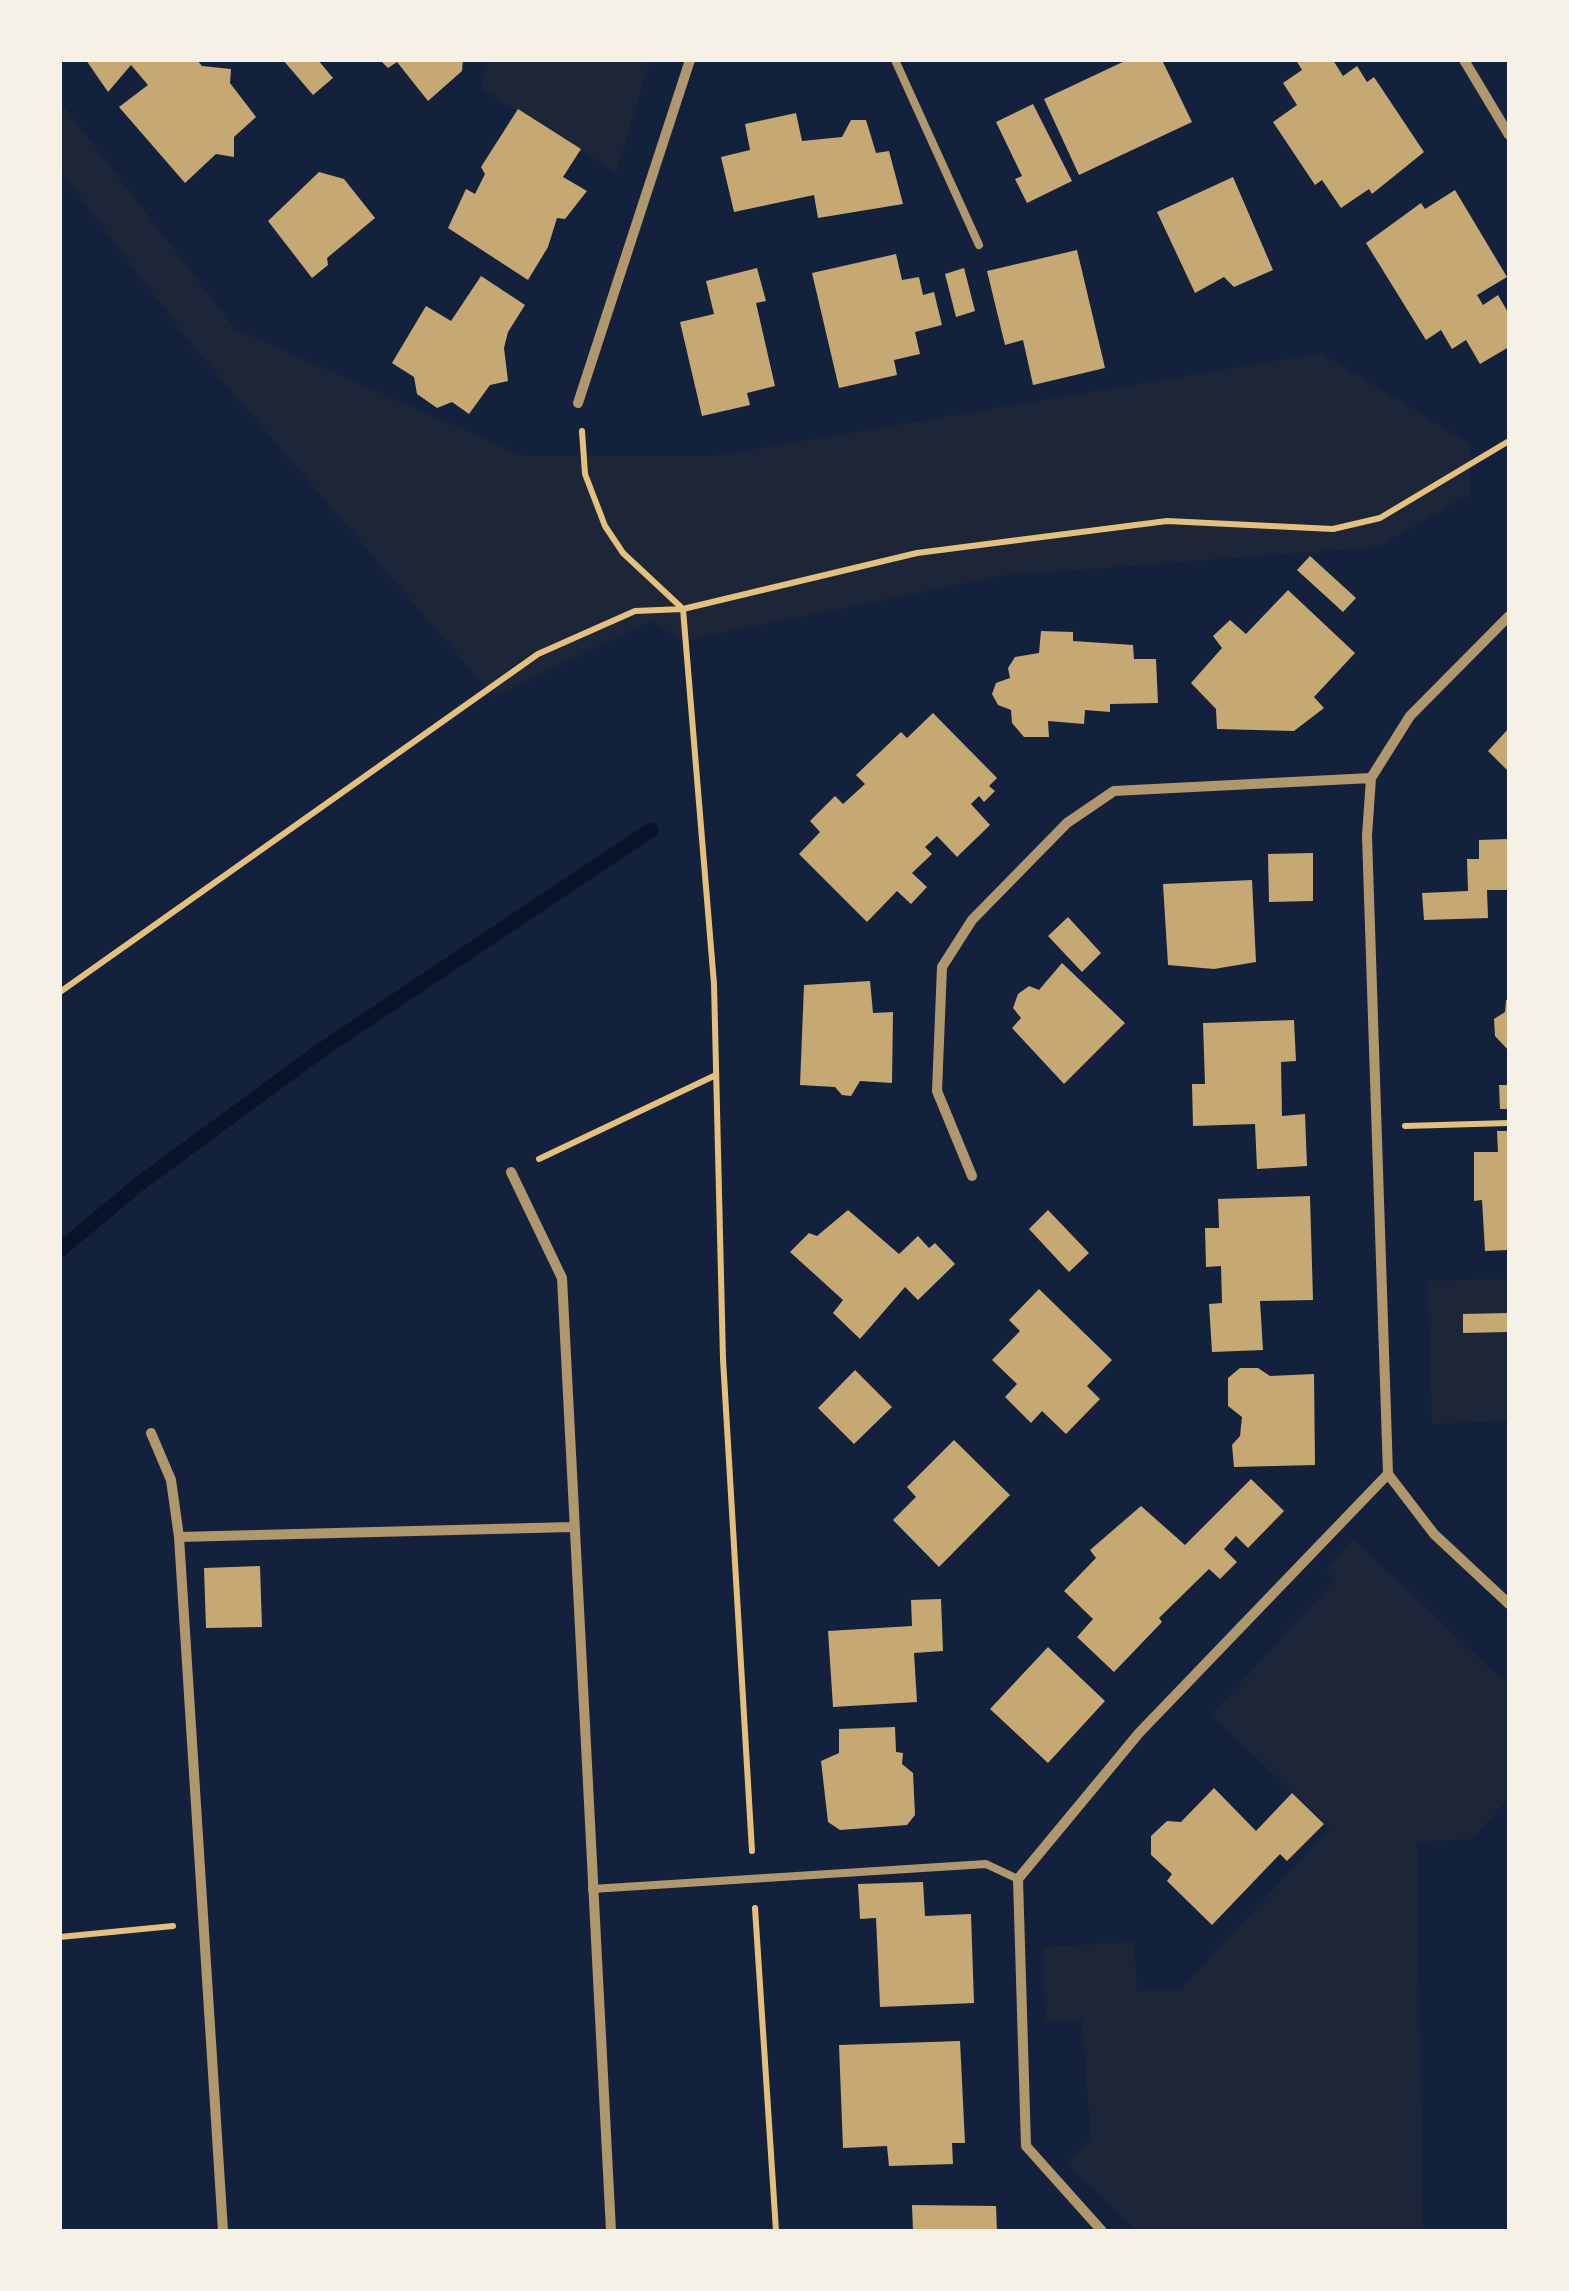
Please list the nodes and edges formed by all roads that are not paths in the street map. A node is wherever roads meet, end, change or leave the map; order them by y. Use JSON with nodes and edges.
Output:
{"nodes":[{"id":1,"x":690,"y":60,"type":"edge"},
{"id":2,"x":895,"y":60,"type":"edge"},
{"id":3,"x":1464,"y":60,"type":"edge"},
{"id":4,"x":1509,"y":135,"type":"edge"},
{"id":5,"x":978,"y":245,"type":"dead end"},
{"id":6,"x":578,"y":403,"type":"road end"},
{"id":7,"x":1509,"y":616,"type":"edge"},
{"id":8,"x":1370,"y":778,"type":"junction"},
{"id":9,"x":510,"y":1172,"type":"road end"},
{"id":10,"x":972,"y":1176,"type":"dead end"},
{"id":11,"x":151,"y":1433,"type":"dead end"},
{"id":12,"x":1388,"y":1474,"type":"junction"},
{"id":13,"x":572,"y":1527,"type":"junction"},
{"id":14,"x":180,"y":1537,"type":"junction"},
{"id":15,"x":1509,"y":1604,"type":"edge"},
{"id":16,"x":1018,"y":1879,"type":"junction"},
{"id":17,"x":592,"y":1889,"type":"junction"},
{"id":18,"x":223,"y":2231,"type":"edge"},
{"id":19,"x":610,"y":2231,"type":"edge"},
{"id":20,"x":1102,"y":2231,"type":"edge"}],
"edges":[{"from":1,"to":6,"type":"street"},
{"from":2,"to":5,"type":"lane"},
{"from":3,"to":4,"type":"street"},
{"from":7,"to":8,"type":"street"},
{"from":8,"to":10,"type":"street"},
{"from":8,"to":12,"type":"street"},
{"from":9,"to":13,"type":"street"},
{"from":11,"to":14,"type":"street"},
{"from":12,"to":15,"type":"street"},
{"from":12,"to":16,"type":"street"},
{"from":13,"to":14,"type":"street"},
{"from":13,"to":17,"type":"street"},
{"from":14,"to":18,"type":"street"},
{"from":16,"to":17,"type":"lane"},
{"from":16,"to":20,"type":"street"},
{"from":17,"to":19,"type":"street"}]}
